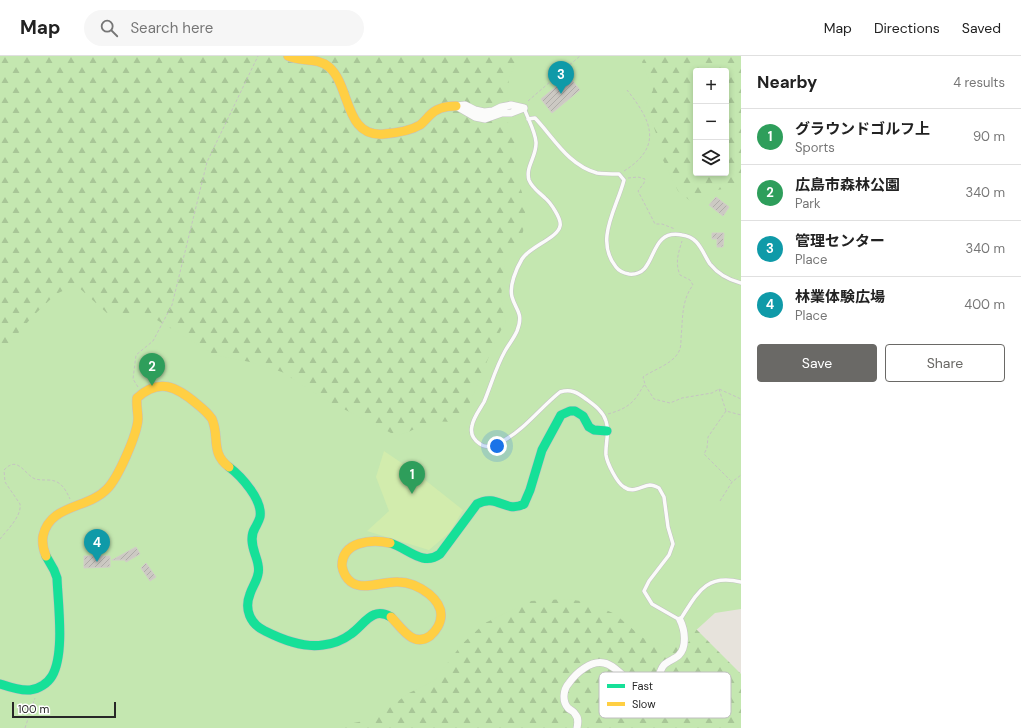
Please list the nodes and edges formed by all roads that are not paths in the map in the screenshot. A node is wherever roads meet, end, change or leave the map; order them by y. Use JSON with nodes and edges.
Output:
{"nodes":[{"id":1,"x":288,"y":56,"type":"edge"},
{"id":2,"x":456,"y":106,"type":"joint"},
{"id":3,"x":524,"y":108,"type":"joint"},
{"id":4,"x":528,"y":119,"type":"junction"},
{"id":5,"x":741,"y":283,"type":"edge"},
{"id":6,"x":607,"y":431,"type":"junction"},
{"id":7,"x":741,"y":582,"type":"edge"},
{"id":8,"x":680,"y":620,"type":"junction"},
{"id":9,"x":618,"y":672,"type":"edge"},
{"id":10,"x":660,"y":672,"type":"edge"},
{"id":11,"x":0,"y":684,"type":"edge"},
{"id":12,"x":577,"y":728,"type":"edge"}],
"edges":[{"from":1,"to":2,"type":"street"},
{"from":2,"to":3,"type":"street"},
{"from":3,"to":4,"type":"lane"},
{"from":4,"to":5,"type":"lane"},
{"from":4,"to":6,"type":"lane"},
{"from":6,"to":8,"type":"lane"},
{"from":6,"to":11,"type":"street"},
{"from":7,"to":8,"type":"lane"},
{"from":8,"to":10,"type":"street"},
{"from":9,"to":12,"type":"street"}]}
